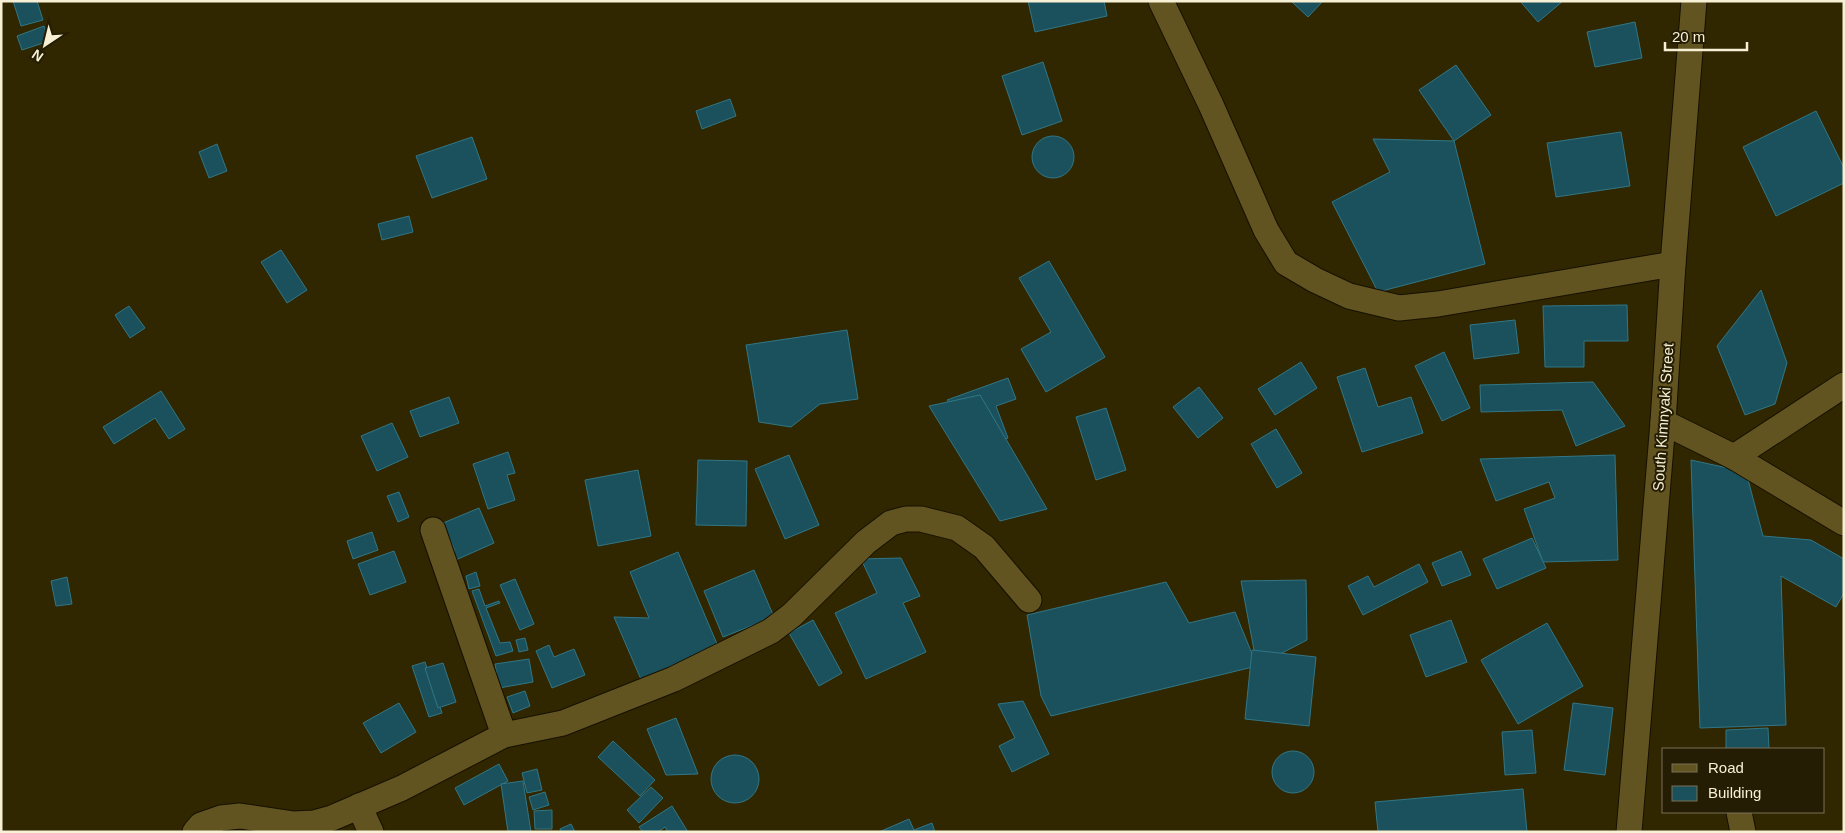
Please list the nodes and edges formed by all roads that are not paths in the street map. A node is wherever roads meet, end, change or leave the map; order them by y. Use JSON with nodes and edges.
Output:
{"nodes":[{"id":1,"x":1161,"y":1,"type":"edge"},
{"id":2,"x":1694,"y":1,"type":"edge"},
{"id":3,"x":1673,"y":264,"type":"junction"},
{"id":4,"x":1844,"y":385,"type":"edge"},
{"id":5,"x":1663,"y":422,"type":"junction"},
{"id":6,"x":1734,"y":457,"type":"junction"},
{"id":7,"x":1844,"y":523,"type":"edge"},
{"id":8,"x":433,"y":530,"type":"dead end"},
{"id":9,"x":1029,"y":600,"type":"dead end"},
{"id":10,"x":504,"y":736,"type":"junction"},
{"id":11,"x":360,"y":806,"type":"junction"},
{"id":12,"x":1738,"y":813,"type":"edge"},
{"id":13,"x":195,"y":832,"type":"edge"},
{"id":14,"x":371,"y":832,"type":"edge"},
{"id":15,"x":1629,"y":832,"type":"edge"},
{"id":16,"x":1743,"y":832,"type":"edge"}],
"edges":[{"from":1,"to":3,"type":"street"},
{"from":2,"to":3,"type":"street","name":"South Kimnyaki Street"},
{"from":3,"to":5,"type":"street","name":"South Kimnyaki Street"},
{"from":4,"to":6,"type":"street"},
{"from":5,"to":6,"type":"street"},
{"from":5,"to":15,"type":"street","name":"South Kimnyaki Street"},
{"from":6,"to":7,"type":"street"},
{"from":8,"to":10,"type":"street"},
{"from":9,"to":10,"type":"street"},
{"from":10,"to":11,"type":"street"},
{"from":11,"to":13,"type":"street"},
{"from":11,"to":14,"type":"street"},
{"from":12,"to":16,"type":"street"}]}
